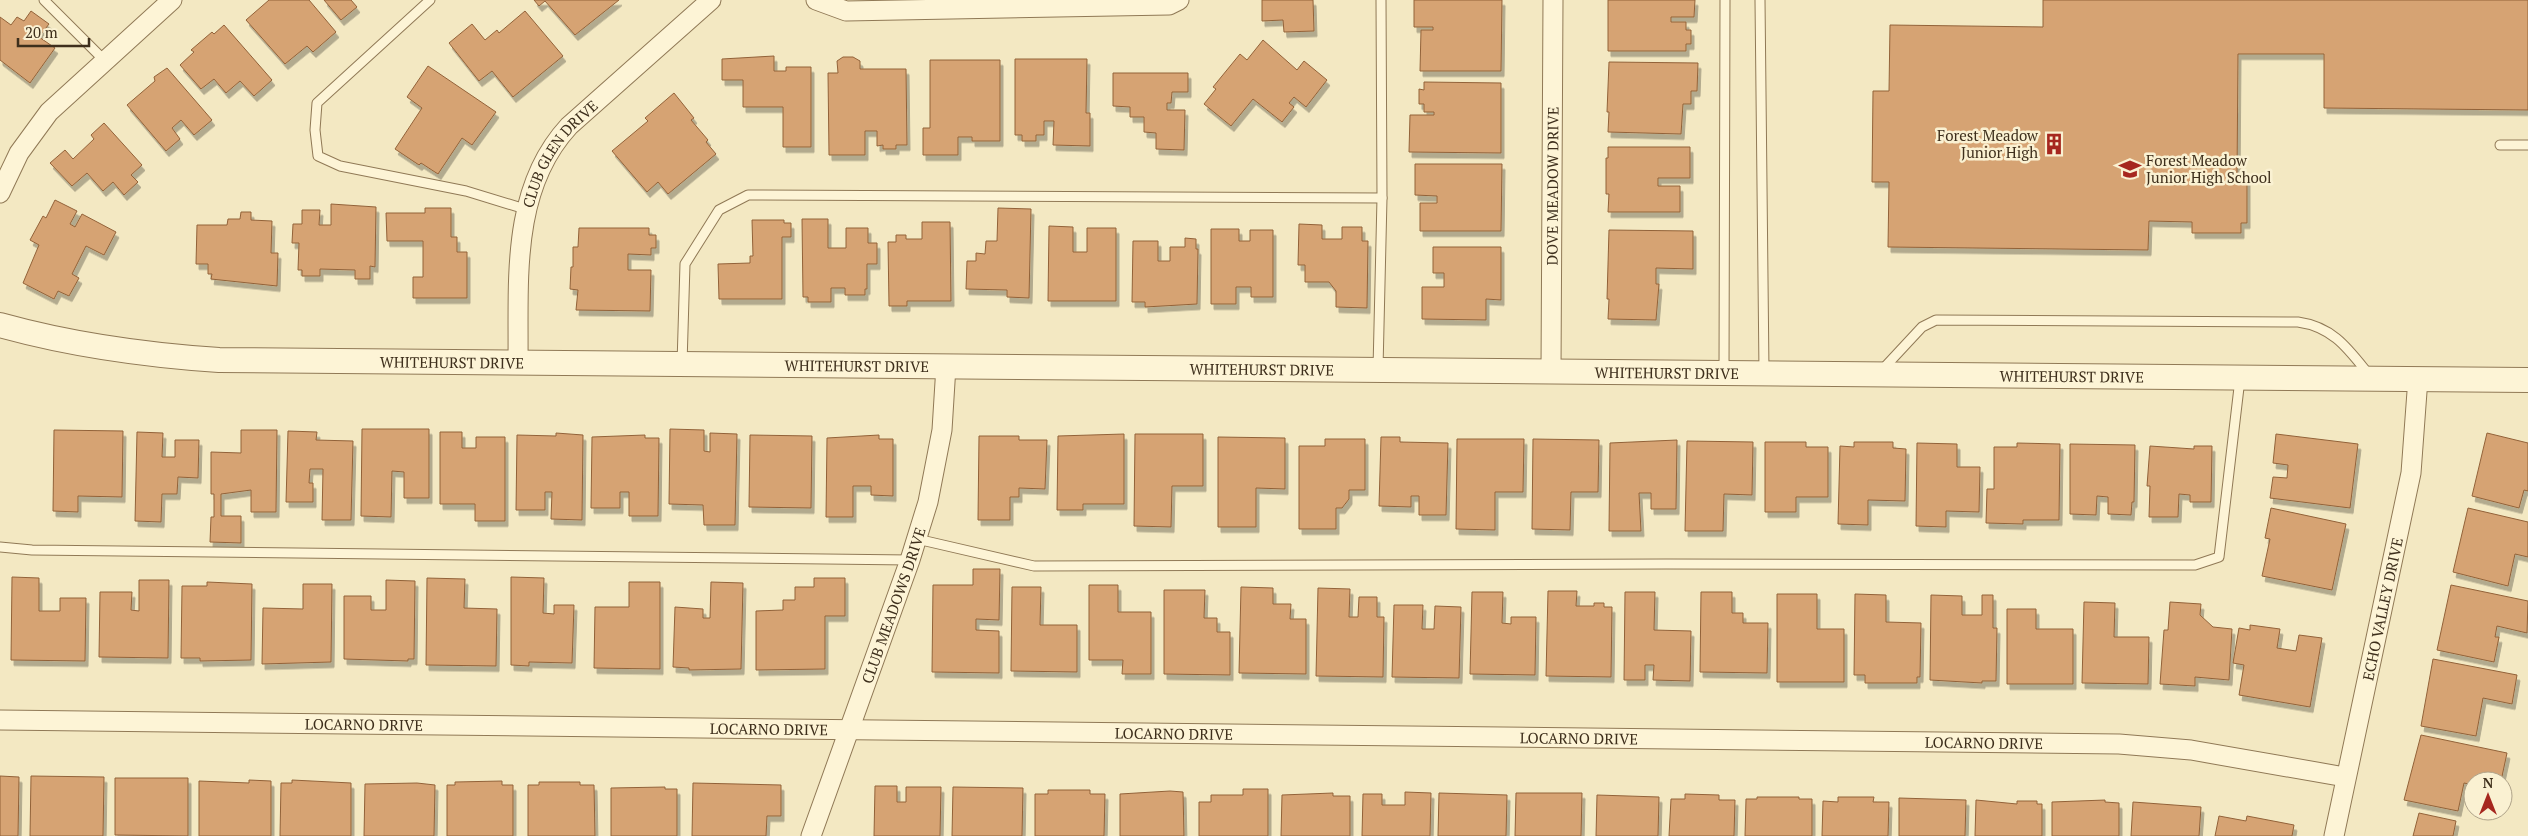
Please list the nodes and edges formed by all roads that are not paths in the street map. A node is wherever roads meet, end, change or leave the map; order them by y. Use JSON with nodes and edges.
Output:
{"nodes":[{"id":1,"x":44,"y":0,"type":"edge"},
{"id":2,"x":172,"y":0,"type":"edge"},
{"id":3,"x":430,"y":0,"type":"edge"},
{"id":4,"x":712,"y":0,"type":"edge"},
{"id":5,"x":816,"y":0,"type":"edge"},
{"id":6,"x":1179,"y":0,"type":"edge"},
{"id":7,"x":1381,"y":0,"type":"edge"},
{"id":8,"x":1553,"y":0,"type":"edge"},
{"id":9,"x":1725,"y":0,"type":"edge"},
{"id":10,"x":1760,"y":0,"type":"edge"},
{"id":11,"x":106,"y":61,"type":"junction"},
{"id":12,"x":2500,"y":145,"type":"dead end"},
{"id":13,"x":2528,"y":146,"type":"edge"},
{"id":14,"x":0,"y":193,"type":"edge"},
{"id":15,"x":1382,"y":198,"type":"junction"},
{"id":16,"x":525,"y":209,"type":"junction"},
{"id":17,"x":0,"y":325,"type":"edge"},
{"id":18,"x":518,"y":363,"type":"junction"},
{"id":19,"x":682,"y":364,"type":"junction"},
{"id":20,"x":946,"y":366,"type":"junction"},
{"id":21,"x":1378,"y":369,"type":"junction"},
{"id":22,"x":1551,"y":371,"type":"junction"},
{"id":23,"x":1724,"y":372,"type":"junction"},
{"id":24,"x":1764,"y":372,"type":"junction"},
{"id":25,"x":1879,"y":373,"type":"junction"},
{"id":26,"x":2240,"y":377,"type":"junction"},
{"id":27,"x":2372,"y":378,"type":"junction"},
{"id":28,"x":2418,"y":378,"type":"junction"},
{"id":29,"x":2528,"y":380,"type":"edge"},
{"id":30,"x":917,"y":539,"type":"junction"},
{"id":31,"x":0,"y":547,"type":"edge"},
{"id":32,"x":910,"y":560,"type":"junction"},
{"id":33,"x":0,"y":720,"type":"edge"},
{"id":34,"x":848,"y":729,"type":"junction"},
{"id":35,"x":2345,"y":777,"type":"junction"},
{"id":36,"x":811,"y":836,"type":"edge"},
{"id":37,"x":2334,"y":836,"type":"edge"}],
"edges":[{"from":1,"to":11,"type":"lane"},
{"from":2,"to":11,"type":"street"},
{"from":3,"to":16,"type":"lane"},
{"from":4,"to":16,"type":"street","name":"CLUB GLEN DRIVE"},
{"from":5,"to":6,"type":"street"},
{"from":7,"to":15,"type":"lane"},
{"from":8,"to":22,"type":"street","name":"DOVE MEADOW DRIVE"},
{"from":9,"to":23,"type":"lane"},
{"from":10,"to":24,"type":"lane"},
{"from":11,"to":14,"type":"street"},
{"from":12,"to":13,"type":"lane"},
{"from":15,"to":19,"type":"lane"},
{"from":15,"to":21,"type":"lane"},
{"from":16,"to":18,"type":"street","name":"CLUB GLEN DRIVE"},
{"from":17,"to":18,"type":"street","name":"WHITEHURST DRIVE"},
{"from":18,"to":19,"type":"street","name":"WHITEHURST DRIVE"},
{"from":19,"to":20,"type":"street","name":"WHITEHURST DRIVE"},
{"from":20,"to":21,"type":"street","name":"WHITEHURST DRIVE"},
{"from":20,"to":30,"type":"street","name":"CLUB MEADOWS DRIVE"},
{"from":21,"to":22,"type":"street","name":"WHITEHURST DRIVE"},
{"from":22,"to":23,"type":"street","name":"WHITEHURST DRIVE"},
{"from":23,"to":24,"type":"street","name":"WHITEHURST DRIVE"},
{"from":24,"to":25,"type":"street","name":"WHITEHURST DRIVE"},
{"from":25,"to":26,"type":"street","name":"WHITEHURST DRIVE"},
{"from":25,"to":27,"type":"lane"},
{"from":26,"to":27,"type":"street","name":"WHITEHURST DRIVE"},
{"from":26,"to":30,"type":"lane"},
{"from":27,"to":28,"type":"street","name":"WHITEHURST DRIVE"},
{"from":28,"to":29,"type":"street","name":"WHITEHURST DRIVE"},
{"from":28,"to":35,"type":"street","name":"ECHO VALLEY DRIVE"},
{"from":30,"to":32,"type":"street","name":"CLUB MEADOWS DRIVE"},
{"from":31,"to":32,"type":"lane"},
{"from":32,"to":34,"type":"street","name":"CLUB MEADOWS DRIVE"},
{"from":33,"to":34,"type":"street","name":"LOCARNO DRIVE"},
{"from":34,"to":35,"type":"street","name":"LOCARNO DRIVE"},
{"from":34,"to":36,"type":"street","name":"CLUB MEADOWS DRIVE"},
{"from":35,"to":37,"type":"street","name":"ECHO VALLEY DRIVE"}]}
